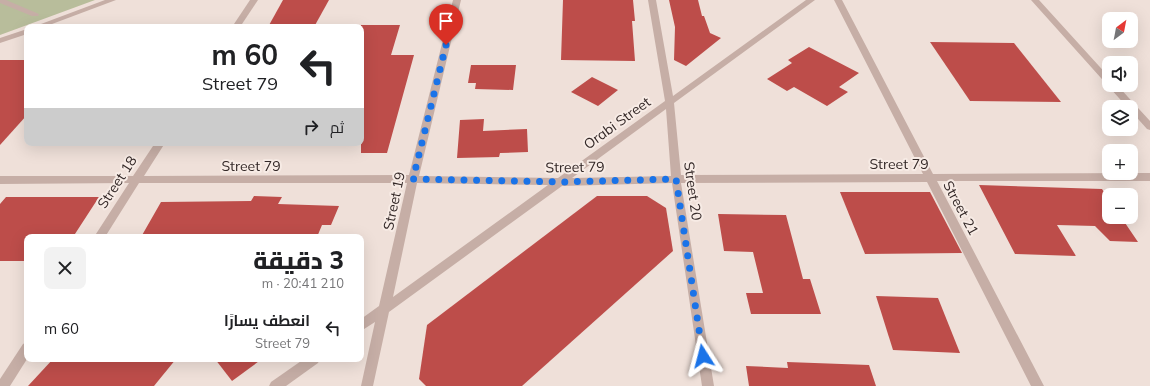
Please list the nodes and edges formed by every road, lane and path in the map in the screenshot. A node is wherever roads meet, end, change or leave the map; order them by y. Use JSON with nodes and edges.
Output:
{"nodes":[{"id":1,"x":0,"y":0,"type":"edge"},
{"id":2,"x":112,"y":0,"type":"edge"},
{"id":3,"x":254,"y":0,"type":"edge"},
{"id":4,"x":457,"y":0,"type":"edge"},
{"id":5,"x":652,"y":0,"type":"edge"},
{"id":6,"x":812,"y":0,"type":"edge"},
{"id":7,"x":838,"y":0,"type":"edge"},
{"id":8,"x":1035,"y":0,"type":"edge"},
{"id":9,"x":35,"y":14,"type":"dead end"},
{"id":10,"x":45,"y":24,"type":"edge"},
{"id":11,"x":238,"y":24,"type":"edge"},
{"id":12,"x":24,"y":32,"type":"edge"},
{"id":13,"x":0,"y":41,"type":"edge"},
{"id":14,"x":1102,"y":74,"type":"edge"},
{"id":15,"x":1118,"y":92,"type":"edge"},
{"id":16,"x":670,"y":103,"type":"junction"},
{"id":17,"x":1150,"y":127,"type":"edge"},
{"id":18,"x":158,"y":146,"type":"edge"},
{"id":19,"x":929,"y":178,"type":"junction"},
{"id":20,"x":1150,"y":178,"type":"edge"},
{"id":21,"x":413,"y":179,"type":"junction"},
{"id":22,"x":676,"y":179,"type":"junction"},
{"id":23,"x":0,"y":180,"type":"edge"},
{"id":24,"x":135,"y":180,"type":"junction"},
{"id":25,"x":562,"y":182,"type":"junction"},
{"id":26,"x":101,"y":234,"type":"edge"},
{"id":27,"x":385,"y":310,"type":"junction"},
{"id":28,"x":364,"y":324,"type":"edge"},
{"id":29,"x":24,"y":353,"type":"edge"},
{"id":30,"x":310,"y":362,"type":"edge"},
{"id":31,"x":3,"y":386,"type":"edge"},
{"id":32,"x":275,"y":386,"type":"edge"},
{"id":33,"x":367,"y":386,"type":"edge"},
{"id":34,"x":708,"y":386,"type":"edge"},
{"id":35,"x":1038,"y":386,"type":"edge"}],
"edges":[{"from":1,"to":9,"type":"street"},
{"from":2,"to":10,"type":"street"},
{"from":3,"to":11,"type":"street"},
{"from":4,"to":21,"type":"street","name":"Street 19"},
{"from":5,"to":16,"type":"street","name":"Street 20"},
{"from":6,"to":16,"type":"street","name":"Orabi Street"},
{"from":7,"to":19,"type":"street","name":"Street 21"},
{"from":8,"to":14,"type":"street"},
{"from":12,"to":13,"type":"street"},
{"from":15,"to":17,"type":"street"},
{"from":16,"to":22,"type":"street","name":"Street 20"},
{"from":16,"to":25,"type":"street","name":"Orabi Street"},
{"from":18,"to":24,"type":"street","name":"Street 18"},
{"from":19,"to":20,"type":"street","name":"Street 79"},
{"from":19,"to":22,"type":"street","name":"Street 79"},
{"from":19,"to":35,"type":"street","name":"Street 21"},
{"from":21,"to":24,"type":"street","name":"Street 79"},
{"from":21,"to":25,"type":"street","name":"Street 79"},
{"from":21,"to":27,"type":"street","name":"Street 19"},
{"from":22,"to":25,"type":"street","name":"Street 79"},
{"from":22,"to":34,"type":"street","name":"Street 20"},
{"from":23,"to":24,"type":"street","name":"Street 79"},
{"from":24,"to":26,"type":"street","name":"Street 18"},
{"from":25,"to":27,"type":"street","name":"Orabi Street"},
{"from":27,"to":28,"type":"street","name":"Orabi Street"},
{"from":27,"to":33,"type":"street","name":"Street 19"},
{"from":29,"to":31,"type":"street"},
{"from":30,"to":32,"type":"street"}]}
